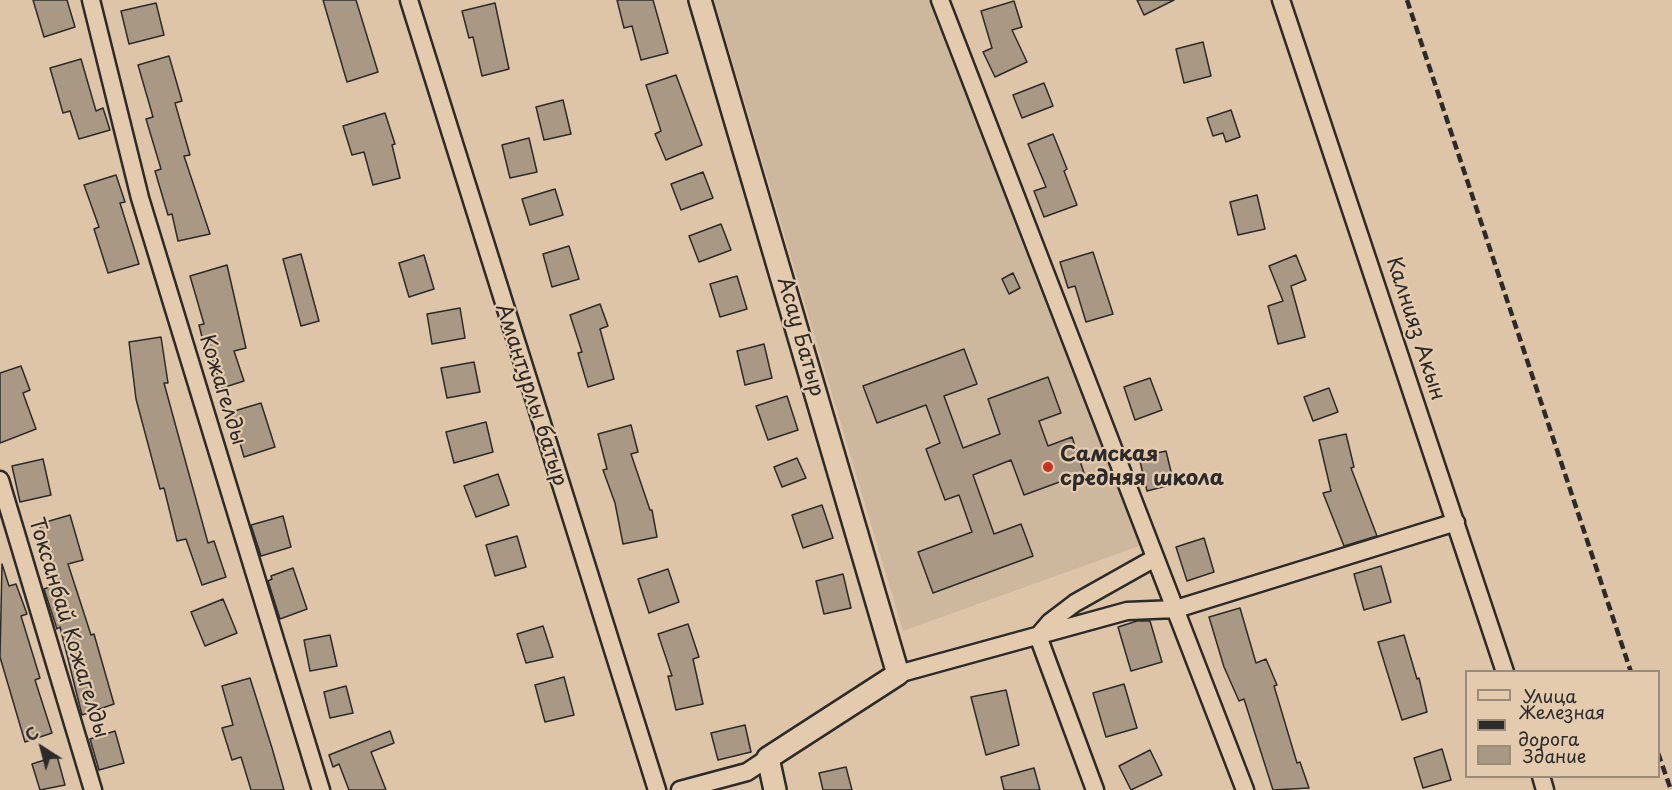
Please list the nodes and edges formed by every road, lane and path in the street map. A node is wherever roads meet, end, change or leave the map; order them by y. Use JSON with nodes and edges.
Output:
{"nodes":[{"id":1,"x":91,"y":0,"type":"edge"},
{"id":2,"x":409,"y":0,"type":"edge"},
{"id":3,"x":700,"y":0,"type":"edge"},
{"id":4,"x":940,"y":0,"type":"edge"},
{"id":5,"x":1281,"y":0,"type":"edge"},
{"id":6,"x":0,"y":480,"type":"edge"},
{"id":7,"x":1456,"y":522,"type":"junction"},
{"id":8,"x":1155,"y":558,"type":"junction"},
{"id":9,"x":1176,"y":609,"type":"junction"},
{"id":10,"x":1038,"y":636,"type":"junction"},
{"id":11,"x":1505,"y":670,"type":"edge"},
{"id":12,"x":898,"y":674,"type":"junction"},
{"id":13,"x":768,"y":758,"type":"junction"},
{"id":14,"x":93,"y":790,"type":"edge"},
{"id":15,"x":321,"y":790,"type":"edge"},
{"id":16,"x":657,"y":790,"type":"edge"},
{"id":17,"x":680,"y":790,"type":"edge"},
{"id":18,"x":776,"y":790,"type":"edge"},
{"id":19,"x":1095,"y":790,"type":"edge"},
{"id":20,"x":1245,"y":790,"type":"edge"}],
"edges":[{"from":1,"to":15,"type":"street","name":"Кожагелды"},
{"from":2,"to":16,"type":"street","name":"Амантурлы батыр"},
{"from":3,"to":12,"type":"street","name":"Асау Батыр"},
{"from":4,"to":8,"type":"street"},
{"from":5,"to":7,"type":"street","name":"Калнияз Акын"},
{"from":6,"to":14,"type":"street","name":"Токсанбай Кожагелды"},
{"from":7,"to":9,"type":"street"},
{"from":7,"to":11,"type":"street","name":"Калнияз Акын"},
{"from":8,"to":9,"type":"street"},
{"from":8,"to":10,"type":"street"},
{"from":9,"to":10,"type":"street"},
{"from":9,"to":20,"type":"street"},
{"from":10,"to":12,"type":"street"},
{"from":10,"to":19,"type":"street"},
{"from":12,"to":13,"type":"street"},
{"from":13,"to":17,"type":"street"},
{"from":13,"to":18,"type":"street"}]}
